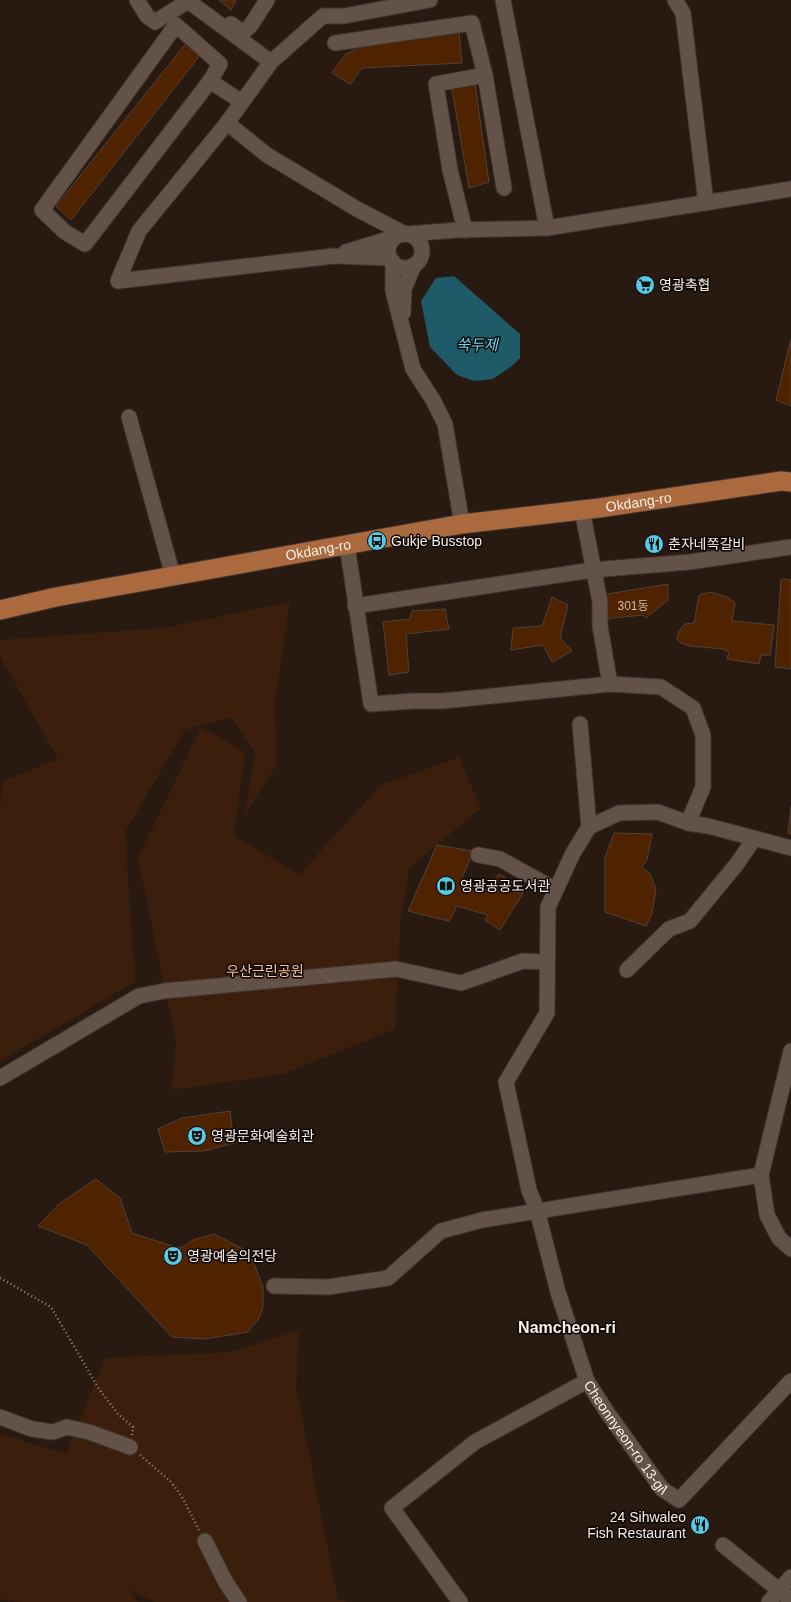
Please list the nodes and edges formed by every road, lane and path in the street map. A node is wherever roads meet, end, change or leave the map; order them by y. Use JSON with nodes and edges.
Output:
{"nodes":[{"id":1,"x":137,"y":0,"type":"edge"},
{"id":2,"x":267,"y":0,"type":"edge"},
{"id":3,"x":430,"y":0,"type":"edge"},
{"id":4,"x":503,"y":0,"type":"edge"},
{"id":5,"x":675,"y":0,"type":"edge"},
{"id":6,"x":199,"y":2,"type":"edge"},
{"id":7,"x":240,"y":35,"type":"junction"},
{"id":8,"x":335,"y":43,"type":"dead end"},
{"id":9,"x":271,"y":62,"type":"junction"},
{"id":10,"x":484,"y":75,"type":"junction"},
{"id":11,"x":210,"y":81,"type":"junction"},
{"id":12,"x":242,"y":102,"type":"junction"},
{"id":13,"x":227,"y":124,"type":"junction"},
{"id":14,"x":504,"y":188,"type":"dead end"},
{"id":15,"x":791,"y":188,"type":"edge"},
{"id":16,"x":706,"y":203,"type":"junction"},
{"id":17,"x":547,"y":228,"type":"junction"},
{"id":18,"x":462,"y":230,"type":"junction"},
{"id":19,"x":400,"y":236,"type":"junction"},
{"id":20,"x":422,"y":252,"type":"junction"},
{"id":21,"x":334,"y":256,"type":"junction"},
{"id":22,"x":392,"y":260,"type":"junction"},
{"id":23,"x":414,"y":265,"type":"junction"},
{"id":24,"x":403,"y":328,"type":"junction"},
{"id":25,"x":128,"y":417,"type":"dead end"},
{"id":26,"x":788,"y":480,"type":"edge"},
{"id":27,"x":582,"y":510,"type":"junction"},
{"id":28,"x":462,"y":524,"type":"junction"},
{"id":29,"x":347,"y":545,"type":"junction"},
{"id":30,"x":791,"y":547,"type":"edge"},
{"id":31,"x":592,"y":570,"type":"junction"},
{"id":32,"x":173,"y":576,"type":"junction"},
{"id":33,"x":355,"y":606,"type":"junction"},
{"id":34,"x":0,"y":610,"type":"edge"},
{"id":35,"x":610,"y":684,"type":"junction"},
{"id":36,"x":580,"y":724,"type":"dead end"},
{"id":37,"x":688,"y":823,"type":"junction"},
{"id":38,"x":589,"y":827,"type":"junction"},
{"id":39,"x":754,"y":839,"type":"junction"},
{"id":40,"x":791,"y":848,"type":"edge"},
{"id":41,"x":478,"y":855,"type":"dead end"},
{"id":42,"x":556,"y":890,"type":"junction"},
{"id":43,"x":547,"y":962,"type":"junction"},
{"id":44,"x":627,"y":970,"type":"dead end"},
{"id":45,"x":791,"y":1051,"type":"edge"},
{"id":46,"x":0,"y":1078,"type":"edge"},
{"id":47,"x":761,"y":1175,"type":"junction"},
{"id":48,"x":537,"y":1210,"type":"junction"},
{"id":49,"x":791,"y":1249,"type":"edge"},
{"id":50,"x":0,"y":1278,"type":"edge"},
{"id":51,"x":274,"y":1286,"type":"dead end"},
{"id":52,"x":588,"y":1381,"type":"junction"},
{"id":53,"x":791,"y":1381,"type":"edge"},
{"id":54,"x":0,"y":1417,"type":"edge"},
{"id":55,"x":130,"y":1447,"type":"junction"},
{"id":56,"x":205,"y":1541,"type":"joint"},
{"id":57,"x":723,"y":1545,"type":"dead end"},
{"id":58,"x":791,"y":1577,"type":"edge"},
{"id":59,"x":779,"y":1590,"type":"junction"},
{"id":60,"x":791,"y":1600,"type":"edge"},
{"id":61,"x":239,"y":1602,"type":"edge"},
{"id":62,"x":460,"y":1602,"type":"edge"},
{"id":63,"x":769,"y":1602,"type":"edge"}],
"edges":[{"from":1,"to":6,"type":"street"},
{"from":2,"to":7,"type":"street"},
{"from":3,"to":9,"type":"street"},
{"from":4,"to":17,"type":"street"},
{"from":5,"to":16,"type":"street"},
{"from":6,"to":7,"type":"street"},
{"from":7,"to":9,"type":"street"},
{"from":8,"to":10,"type":"street"},
{"from":9,"to":12,"type":"street"},
{"from":10,"to":14,"type":"street"},
{"from":10,"to":18,"type":"street"},
{"from":11,"to":11,"type":"street"},
{"from":11,"to":12,"type":"street"},
{"from":12,"to":13,"type":"street"},
{"from":13,"to":19,"type":"street"},
{"from":13,"to":21,"type":"street"},
{"from":15,"to":16,"type":"street"},
{"from":16,"to":17,"type":"street"},
{"from":17,"to":18,"type":"street"},
{"from":18,"to":19,"type":"street"},
{"from":18,"to":20,"type":"street"},
{"from":19,"to":20,"type":"street"},
{"from":19,"to":21,"type":"street"},
{"from":19,"to":22,"type":"street"},
{"from":20,"to":23,"type":"street"},
{"from":21,"to":22,"type":"street"},
{"from":22,"to":23,"type":"street"},
{"from":22,"to":24,"type":"street"},
{"from":23,"to":24,"type":"street"},
{"from":24,"to":28,"type":"street"},
{"from":25,"to":32,"type":"street"},
{"from":26,"to":27,"type":"main road","name":"Okdang-ro"},
{"from":27,"to":28,"type":"main road","name":"Okdang-ro"},
{"from":27,"to":31,"type":"street"},
{"from":28,"to":29,"type":"main road","name":"Okdang-ro"},
{"from":29,"to":32,"type":"main road","name":"Okdang-ro"},
{"from":29,"to":33,"type":"street"},
{"from":30,"to":31,"type":"street"},
{"from":31,"to":33,"type":"street"},
{"from":31,"to":35,"type":"street"},
{"from":32,"to":34,"type":"main road","name":"Okdang-ro"},
{"from":33,"to":35,"type":"street"},
{"from":35,"to":37,"type":"street"},
{"from":36,"to":38,"type":"street"},
{"from":37,"to":38,"type":"street"},
{"from":37,"to":39,"type":"street"},
{"from":38,"to":42,"type":"street","name":"Cheonnyeon-ro 13-gil"},
{"from":39,"to":40,"type":"street"},
{"from":39,"to":44,"type":"street"},
{"from":41,"to":42,"type":"street"},
{"from":42,"to":43,"type":"street","name":"Cheonnyeon-ro 13-gil"},
{"from":43,"to":46,"type":"street"},
{"from":43,"to":48,"type":"street","name":"Cheonnyeon-ro 13-gil"},
{"from":45,"to":47,"type":"street"},
{"from":47,"to":48,"type":"street"},
{"from":47,"to":49,"type":"street"},
{"from":48,"to":51,"type":"street"},
{"from":48,"to":52,"type":"street","name":"Cheonnyeon-ro 13-gil"},
{"from":50,"to":55,"type":"path"},
{"from":52,"to":53,"type":"street","name":"Cheonnyeon-ro 13-gil"},
{"from":52,"to":62,"type":"street"},
{"from":54,"to":55,"type":"street"},
{"from":55,"to":56,"type":"path"},
{"from":56,"to":61,"type":"street"},
{"from":57,"to":59,"type":"street"},
{"from":58,"to":59,"type":"street"},
{"from":59,"to":60,"type":"street"},
{"from":59,"to":63,"type":"street"}]}
